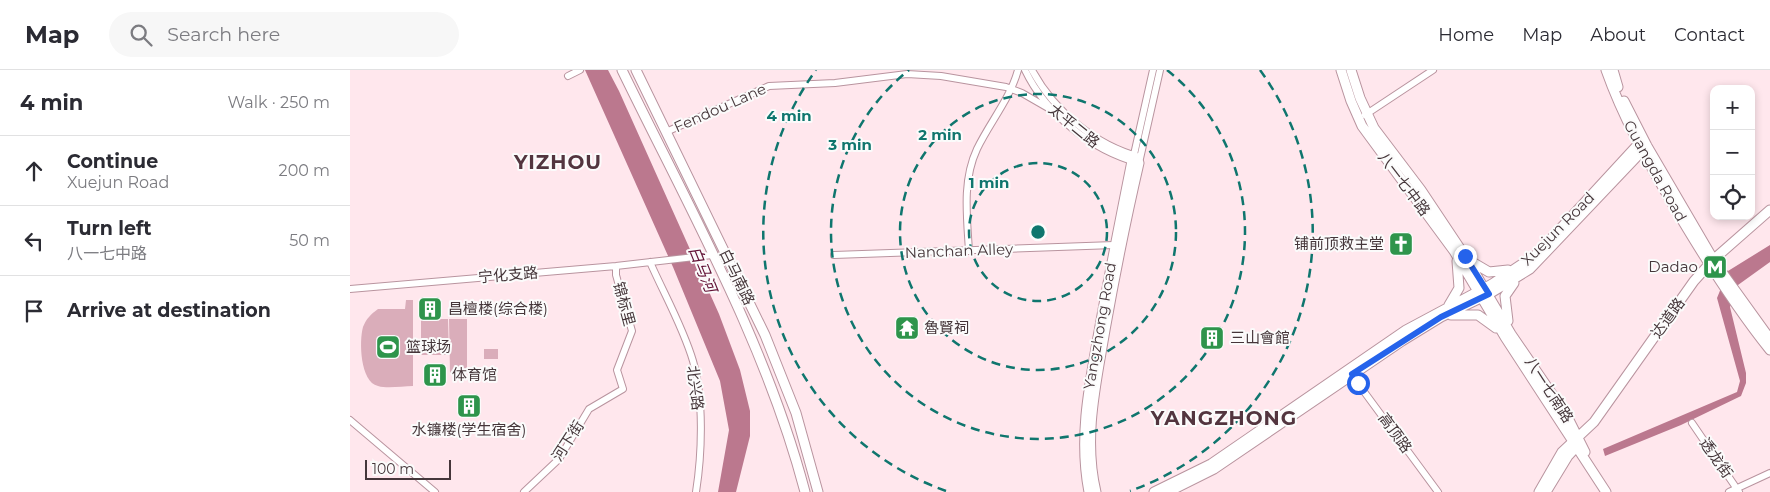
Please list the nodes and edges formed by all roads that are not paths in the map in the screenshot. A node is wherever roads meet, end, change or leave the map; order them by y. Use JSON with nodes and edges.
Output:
{"nodes":[{"id":1,"x":580,"y":70,"type":"edge"},
{"id":2,"x":622,"y":70,"type":"edge"},
{"id":3,"x":636,"y":70,"type":"edge"},
{"id":4,"x":1018,"y":70,"type":"edge"},
{"id":5,"x":1025,"y":70,"type":"edge"},
{"id":6,"x":1032,"y":70,"type":"edge"},
{"id":7,"x":1153,"y":70,"type":"edge"},
{"id":8,"x":1160,"y":70,"type":"edge"},
{"id":9,"x":1342,"y":70,"type":"edge"},
{"id":10,"x":1351,"y":70,"type":"edge"},
{"id":11,"x":1433,"y":70,"type":"edge"},
{"id":12,"x":1606,"y":70,"type":"edge"},
{"id":13,"x":1613,"y":70,"type":"edge"},
{"id":14,"x":568,"y":76,"type":"dead end"},
{"id":15,"x":1012,"y":88,"type":"junction"},
{"id":16,"x":1055,"y":112,"type":"junction"},
{"id":17,"x":1362,"y":116,"type":"junction"},
{"id":18,"x":666,"y":132,"type":"junction"},
{"id":19,"x":1642,"y":146,"type":"junction"},
{"id":20,"x":1136,"y":159,"type":"junction"},
{"id":21,"x":1770,"y":210,"type":"edge"},
{"id":22,"x":1770,"y":215,"type":"edge"},
{"id":23,"x":1114,"y":245,"type":"junction"},
{"id":24,"x":969,"y":251,"type":"junction"},
{"id":25,"x":1454,"y":251,"type":"junction"},
{"id":26,"x":712,"y":254,"type":"junction"},
{"id":27,"x":834,"y":255,"type":"dead end"},
{"id":28,"x":1465,"y":256,"type":"junction"},
{"id":29,"x":650,"y":262,"type":"junction"},
{"id":30,"x":1712,"y":265,"type":"junction"},
{"id":31,"x":616,"y":266,"type":"junction"},
{"id":32,"x":1522,"y":270,"type":"junction"},
{"id":33,"x":350,"y":289,"type":"edge"},
{"id":34,"x":1484,"y":293,"type":"junction"},
{"id":35,"x":1448,"y":307,"type":"junction"},
{"id":36,"x":1441,"y":317,"type":"junction"},
{"id":37,"x":1508,"y":336,"type":"junction"},
{"id":38,"x":1769,"y":346,"type":"edge"},
{"id":39,"x":1352,"y":374,"type":"junction"},
{"id":40,"x":589,"y":409,"type":"joint"},
{"id":41,"x":350,"y":420,"type":"edge"},
{"id":42,"x":1692,"y":423,"type":"dead end"},
{"id":43,"x":1577,"y":442,"type":"junction"},
{"id":44,"x":1770,"y":473,"type":"edge"},
{"id":45,"x":1738,"y":490,"type":"edge"},
{"id":46,"x":435,"y":492,"type":"edge"},
{"id":47,"x":524,"y":492,"type":"edge"},
{"id":48,"x":696,"y":492,"type":"edge"},
{"id":49,"x":805,"y":492,"type":"edge"},
{"id":50,"x":818,"y":492,"type":"edge"},
{"id":51,"x":1089,"y":492,"type":"edge"},
{"id":52,"x":1096,"y":492,"type":"edge"},
{"id":53,"x":1154,"y":492,"type":"edge"},
{"id":54,"x":1168,"y":492,"type":"edge"},
{"id":55,"x":1438,"y":492,"type":"edge"},
{"id":56,"x":1539,"y":492,"type":"edge"},
{"id":57,"x":1546,"y":492,"type":"edge"},
{"id":58,"x":1606,"y":492,"type":"edge"},
{"id":59,"x":1612,"y":492,"type":"edge"},
{"id":60,"x":1728,"y":492,"type":"edge"}],
"edges":[{"from":1,"to":14,"type":"street"},
{"from":2,"to":26,"type":"main road"},
{"from":3,"to":18,"type":"main road","name":"白马南路"},
{"from":4,"to":15,"type":"street"},
{"from":5,"to":16,"type":"street","name":"太平二路"},
{"from":6,"to":20,"type":"street","name":"太平二路"},
{"from":7,"to":20,"type":"street"},
{"from":8,"to":20,"type":"street"},
{"from":9,"to":17,"type":"main road","name":"八一七中路"},
{"from":10,"to":17,"type":"main road","name":"八一七中路"},
{"from":11,"to":17,"type":"street"},
{"from":12,"to":19,"type":"main road","name":"Guangda Road"},
{"from":13,"to":19,"type":"main road","name":"Guangda Road"},
{"from":15,"to":16,"type":"street","name":"Fendou Lane"},
{"from":15,"to":18,"type":"street","name":"Fendou Lane"},
{"from":15,"to":24,"type":"street"},
{"from":16,"to":20,"type":"street","name":"太平二路"},
{"from":17,"to":25,"type":"main road","name":"八一七中路"},
{"from":17,"to":28,"type":"main road","name":"八一七中路"},
{"from":18,"to":50,"type":"main road","name":"白马南路"},
{"from":19,"to":30,"type":"main road","name":"Guangda Road"},
{"from":19,"to":32,"type":"main road","name":"Xuejun Road"},
{"from":20,"to":23,"type":"main road","name":"Yangzhong Road"},
{"from":20,"to":52,"type":"main road","name":"Yangzhong Road"},
{"from":21,"to":30,"type":"main road"},
{"from":22,"to":30,"type":"main road"},
{"from":23,"to":24,"type":"street","name":"Nanchan Alley"},
{"from":23,"to":51,"type":"main road","name":"Yangzhong Road"},
{"from":24,"to":27,"type":"street","name":"Nanchan Alley"},
{"from":25,"to":34,"type":"main road","name":"八一七中路"},
{"from":25,"to":35,"type":"main road"},
{"from":26,"to":29,"type":"street","name":"宁化支路"},
{"from":26,"to":49,"type":"main road"},
{"from":28,"to":32,"type":"main road"},
{"from":28,"to":34,"type":"main road","name":"八一七中路"},
{"from":29,"to":31,"type":"street","name":"宁化支路"},
{"from":29,"to":48,"type":"street","name":"北兴路"},
{"from":30,"to":38,"type":"main road","name":"Guangda Road"},
{"from":30,"to":43,"type":"main road"},
{"from":31,"to":33,"type":"street","name":"宁化支路"},
{"from":31,"to":40,"type":"street","name":"锦标里"},
{"from":32,"to":34,"type":"main road","name":"Xuejun Road"},
{"from":32,"to":37,"type":"main road"},
{"from":34,"to":35,"type":"main road","name":"Xuejun Road"},
{"from":34,"to":36,"type":"main road","name":"Xuejun Road"},
{"from":34,"to":37,"type":"main road","name":"八一七南路"},
{"from":35,"to":53,"type":"main road","name":"Xuejun Road"},
{"from":36,"to":37,"type":"main road"},
{"from":36,"to":39,"type":"main road","name":"Xuejun Road"},
{"from":37,"to":43,"type":"main road","name":"八一七南路"},
{"from":39,"to":54,"type":"main road","name":"Xuejun Road"},
{"from":39,"to":55,"type":"street","name":"高顶路"},
{"from":40,"to":47,"type":"street","name":"河下街"},
{"from":41,"to":46,"type":"street"},
{"from":42,"to":45,"type":"street","name":"透龙街"},
{"from":43,"to":56,"type":"main road"},
{"from":43,"to":57,"type":"main road"},
{"from":43,"to":58,"type":"main road","name":"八一七南路"},
{"from":43,"to":59,"type":"main road","name":"八一七南路"},
{"from":44,"to":45,"type":"street"},
{"from":45,"to":60,"type":"street"}]}
